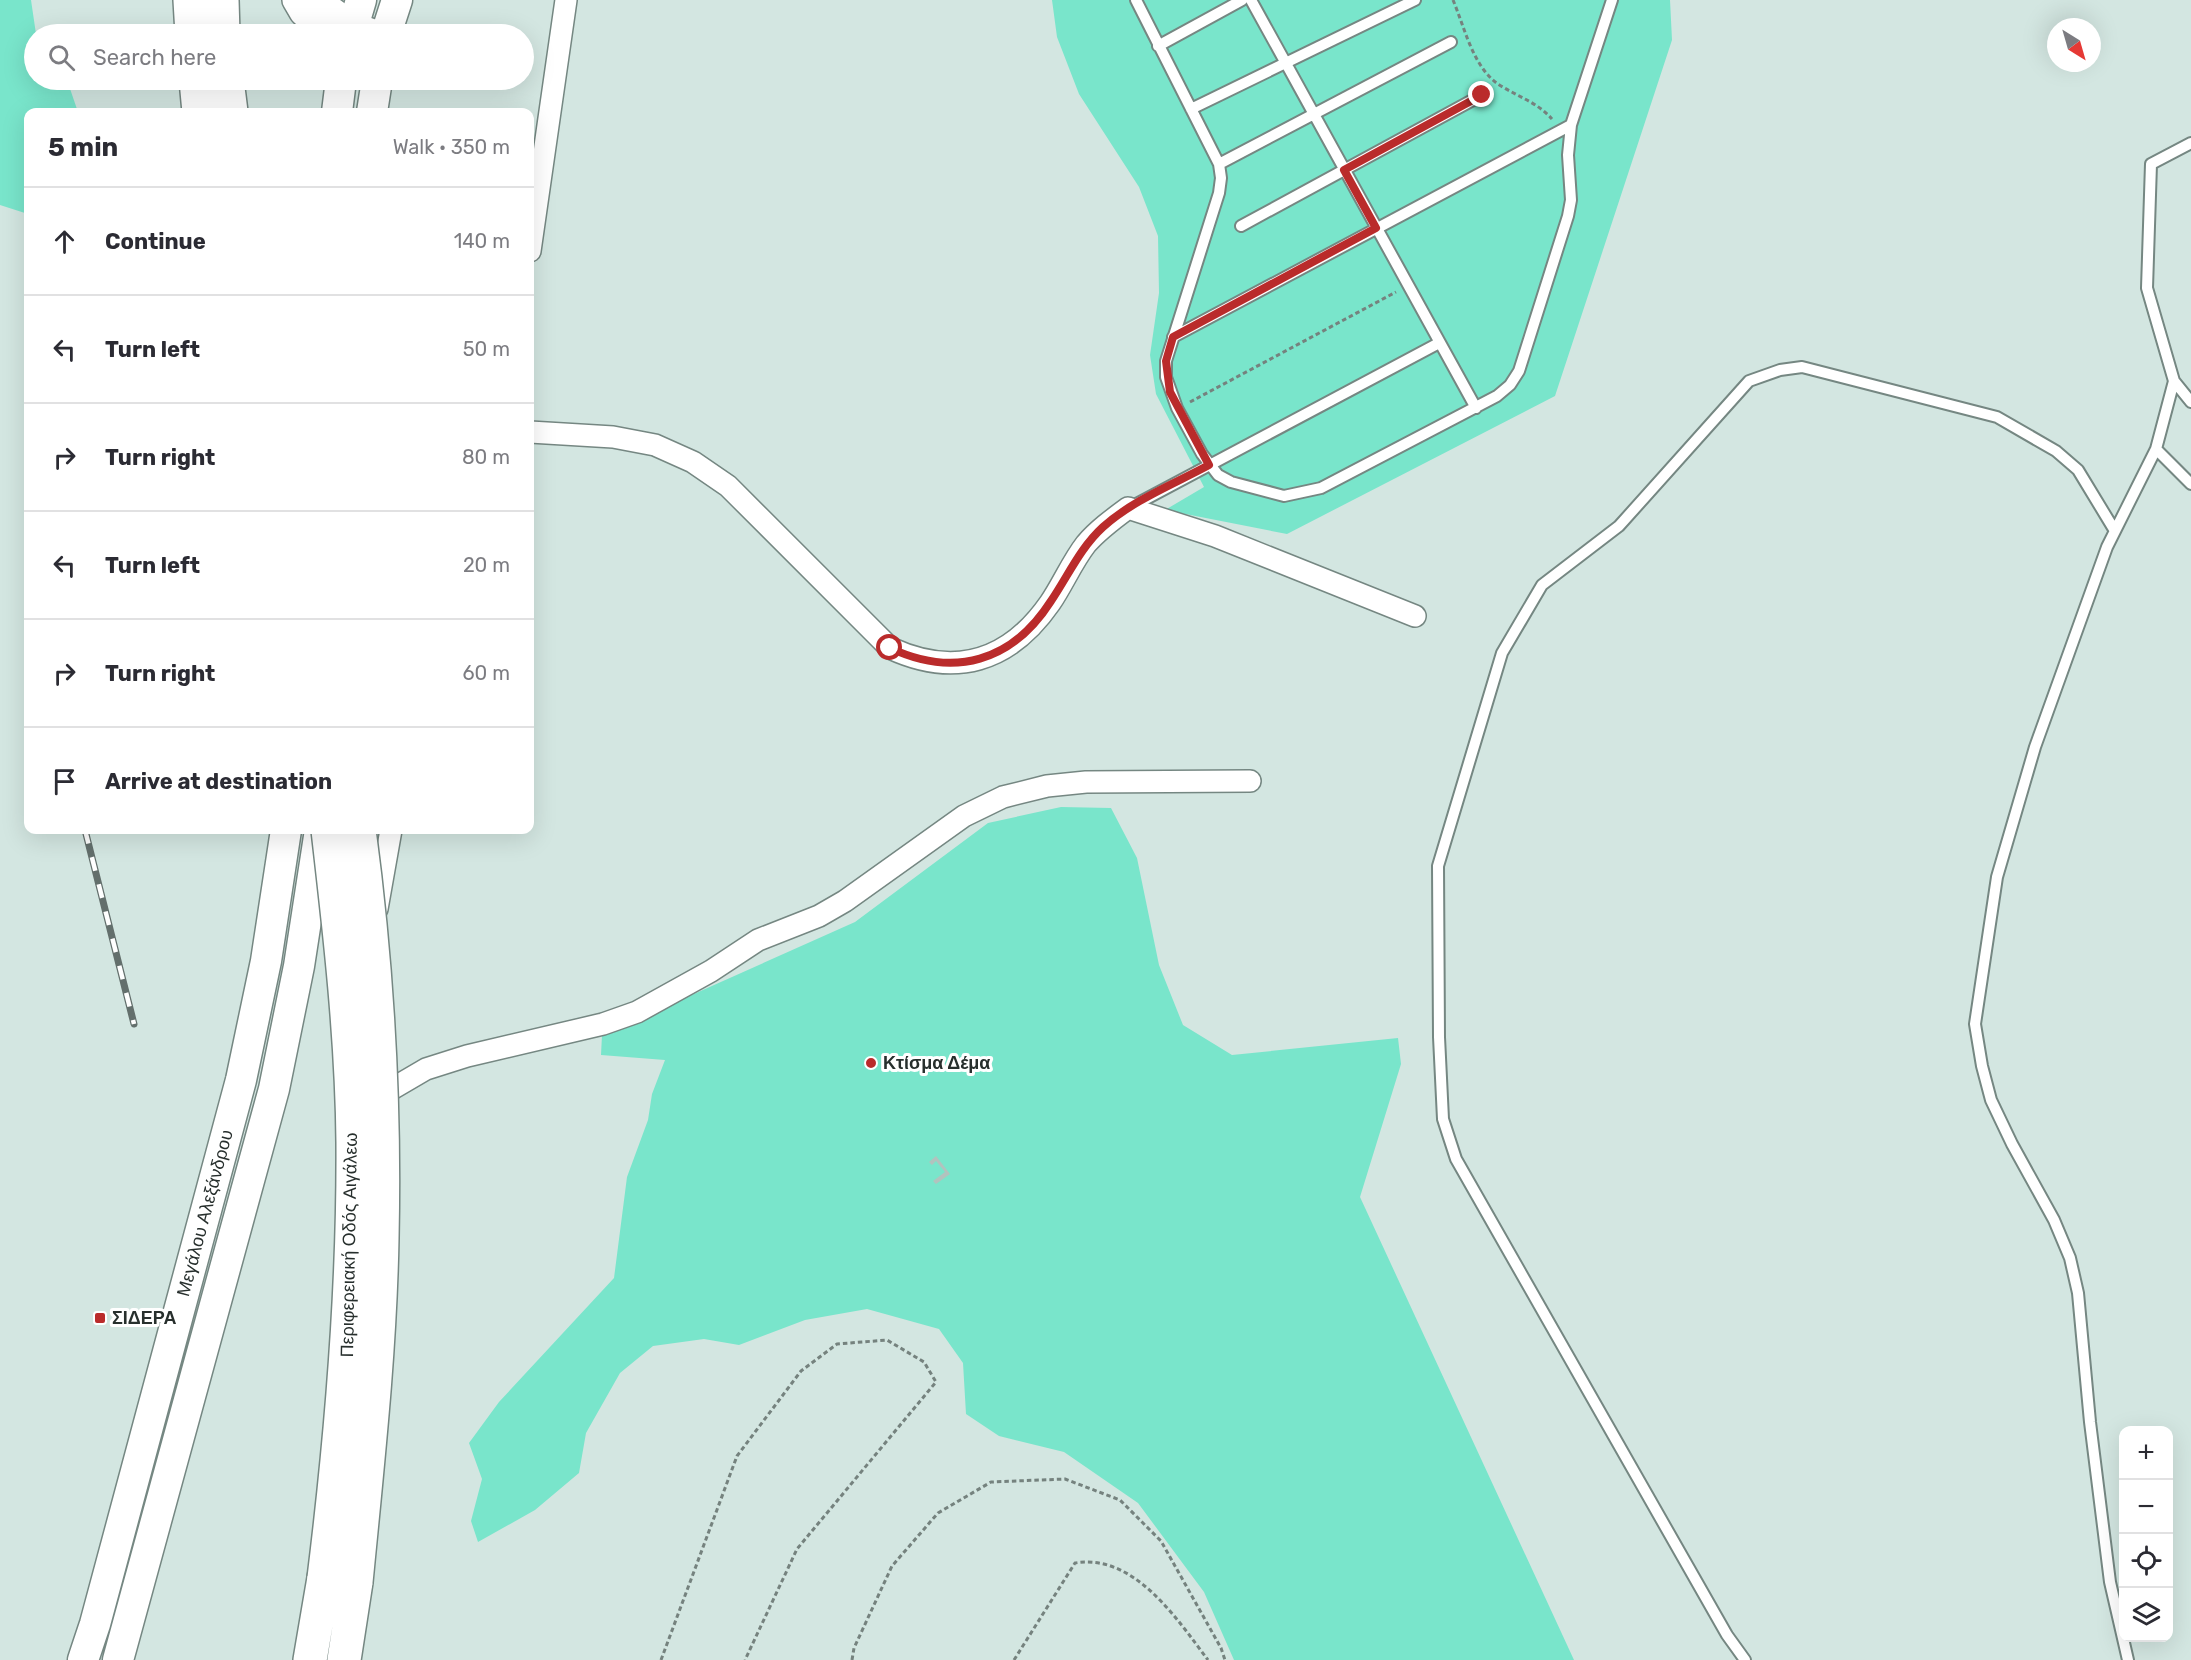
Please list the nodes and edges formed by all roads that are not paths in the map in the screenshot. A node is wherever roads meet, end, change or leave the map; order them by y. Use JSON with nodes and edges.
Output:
{"nodes":[{"id":1,"x":190,"y":0,"type":"edge"},
{"id":2,"x":222,"y":0,"type":"edge"},
{"id":3,"x":296,"y":0,"type":"edge"},
{"id":4,"x":317,"y":0,"type":"edge"},
{"id":5,"x":397,"y":0,"type":"edge"},
{"id":6,"x":566,"y":0,"type":"edge"},
{"id":7,"x":1136,"y":0,"type":"edge"},
{"id":8,"x":1242,"y":0,"type":"edge"},
{"id":9,"x":1251,"y":0,"type":"edge"},
{"id":10,"x":1415,"y":0,"type":"edge"},
{"id":11,"x":1612,"y":0,"type":"edge"},
{"id":12,"x":191,"y":24,"type":"edge"},
{"id":13,"x":223,"y":24,"type":"edge"},
{"id":14,"x":347,"y":24,"type":"edge"},
{"id":15,"x":351,"y":24,"type":"edge"},
{"id":16,"x":389,"y":24,"type":"edge"},
{"id":17,"x":1451,"y":42,"type":"dead end"},
{"id":18,"x":1158,"y":46,"type":"junction"},
{"id":19,"x":1286,"y":63,"type":"junction"},
{"id":20,"x":197,"y":90,"type":"edge"},
{"id":21,"x":228,"y":90,"type":"edge"},
{"id":22,"x":340,"y":90,"type":"edge"},
{"id":23,"x":375,"y":90,"type":"edge"},
{"id":24,"x":1482,"y":95,"type":"dead end"},
{"id":25,"x":199,"y":108,"type":"edge"},
{"id":26,"x":230,"y":108,"type":"edge"},
{"id":27,"x":338,"y":108,"type":"edge"},
{"id":28,"x":373,"y":108,"type":"edge"},
{"id":29,"x":1191,"y":109,"type":"junction"},
{"id":30,"x":1314,"y":114,"type":"junction"},
{"id":31,"x":1571,"y":125,"type":"junction"},
{"id":32,"x":2191,"y":143,"type":"edge"},
{"id":33,"x":1219,"y":164,"type":"junction"},
{"id":34,"x":1344,"y":170,"type":"junction"},
{"id":35,"x":534,"y":223,"type":"edge"},
{"id":36,"x":1241,"y":226,"type":"dead end"},
{"id":37,"x":1376,"y":228,"type":"junction"},
{"id":38,"x":1173,"y":337,"type":"junction"},
{"id":39,"x":1439,"y":343,"type":"junction"},
{"id":40,"x":2174,"y":381,"type":"junction"},
{"id":41,"x":2191,"y":402,"type":"edge"},
{"id":42,"x":1476,"y":408,"type":"junction"},
{"id":43,"x":534,"y":432,"type":"edge"},
{"id":44,"x":2156,"y":449,"type":"junction"},
{"id":45,"x":1209,"y":465,"type":"junction"},
{"id":46,"x":2191,"y":484,"type":"edge"},
{"id":47,"x":1128,"y":508,"type":"junction"},
{"id":48,"x":2115,"y":531,"type":"junction"},
{"id":49,"x":1415,"y":616,"type":"dead end"},
{"id":50,"x":1250,"y":781,"type":"dead end"},
{"id":51,"x":285,"y":834,"type":"edge"},
{"id":52,"x":319,"y":834,"type":"edge"},
{"id":53,"x":328,"y":834,"type":"edge"},
{"id":54,"x":358,"y":834,"type":"edge"},
{"id":55,"x":390,"y":834,"type":"edge"},
{"id":56,"x":340,"y":1580,"type":"junction"},
{"id":57,"x":83,"y":1660,"type":"edge"},
{"id":58,"x":118,"y":1660,"type":"edge"},
{"id":59,"x":310,"y":1660,"type":"edge"},
{"id":60,"x":344,"y":1660,"type":"edge"},
{"id":61,"x":1745,"y":1660,"type":"edge"},
{"id":62,"x":2128,"y":1660,"type":"edge"}],
"edges":[{"from":1,"to":12,"type":"highway"},
{"from":2,"to":13,"type":"highway"},
{"from":3,"to":14,"type":"street"},
{"from":4,"to":15,"type":"street"},
{"from":5,"to":16,"type":"main road"},
{"from":6,"to":35,"type":"street"},
{"from":7,"to":18,"type":"lane"},
{"from":8,"to":18,"type":"lane"},
{"from":9,"to":19,"type":"lane"},
{"from":10,"to":19,"type":"lane"},
{"from":11,"to":31,"type":"lane"},
{"from":17,"to":30,"type":"lane"},
{"from":18,"to":29,"type":"lane"},
{"from":19,"to":29,"type":"lane"},
{"from":19,"to":30,"type":"lane"},
{"from":20,"to":25,"type":"highway"},
{"from":21,"to":26,"type":"highway"},
{"from":22,"to":27,"type":"main road"},
{"from":23,"to":28,"type":"main road"},
{"from":24,"to":34,"type":"lane"},
{"from":29,"to":33,"type":"lane"},
{"from":30,"to":33,"type":"lane"},
{"from":30,"to":34,"type":"lane"},
{"from":31,"to":37,"type":"lane"},
{"from":31,"to":42,"type":"lane"},
{"from":32,"to":40,"type":"lane"},
{"from":33,"to":38,"type":"lane"},
{"from":34,"to":36,"type":"lane"},
{"from":34,"to":37,"type":"lane"},
{"from":37,"to":38,"type":"lane"},
{"from":37,"to":39,"type":"lane"},
{"from":38,"to":45,"type":"lane"},
{"from":39,"to":42,"type":"lane"},
{"from":39,"to":45,"type":"lane"},
{"from":40,"to":41,"type":"lane"},
{"from":40,"to":44,"type":"lane"},
{"from":42,"to":45,"type":"lane"},
{"from":43,"to":47,"type":"street"},
{"from":44,"to":46,"type":"lane"},
{"from":44,"to":48,"type":"lane"},
{"from":45,"to":47,"type":"lane"},
{"from":47,"to":49,"type":"street"},
{"from":48,"to":61,"type":"lane"},
{"from":48,"to":62,"type":"lane"},
{"from":50,"to":55,"type":"street"},
{"from":51,"to":57,"type":"main road","name":"Μεγάλου Αλεξάνδρου"},
{"from":52,"to":58,"type":"main road","name":"Μεγάλου Αλεξάνδρου"},
{"from":53,"to":56,"type":"highway","name":"Περιφερειακή Οδός Αιγάλεω","bridge":true},
{"from":54,"to":56,"type":"highway","name":"Περιφερειακή Οδός Αιγάλεω","bridge":true},
{"from":56,"to":59,"type":"highway","name":"Περιφερειακή Οδός Αιγάλεω"},
{"from":56,"to":60,"type":"highway","name":"Περιφερειακή Οδός Αιγάλεω"}]}
